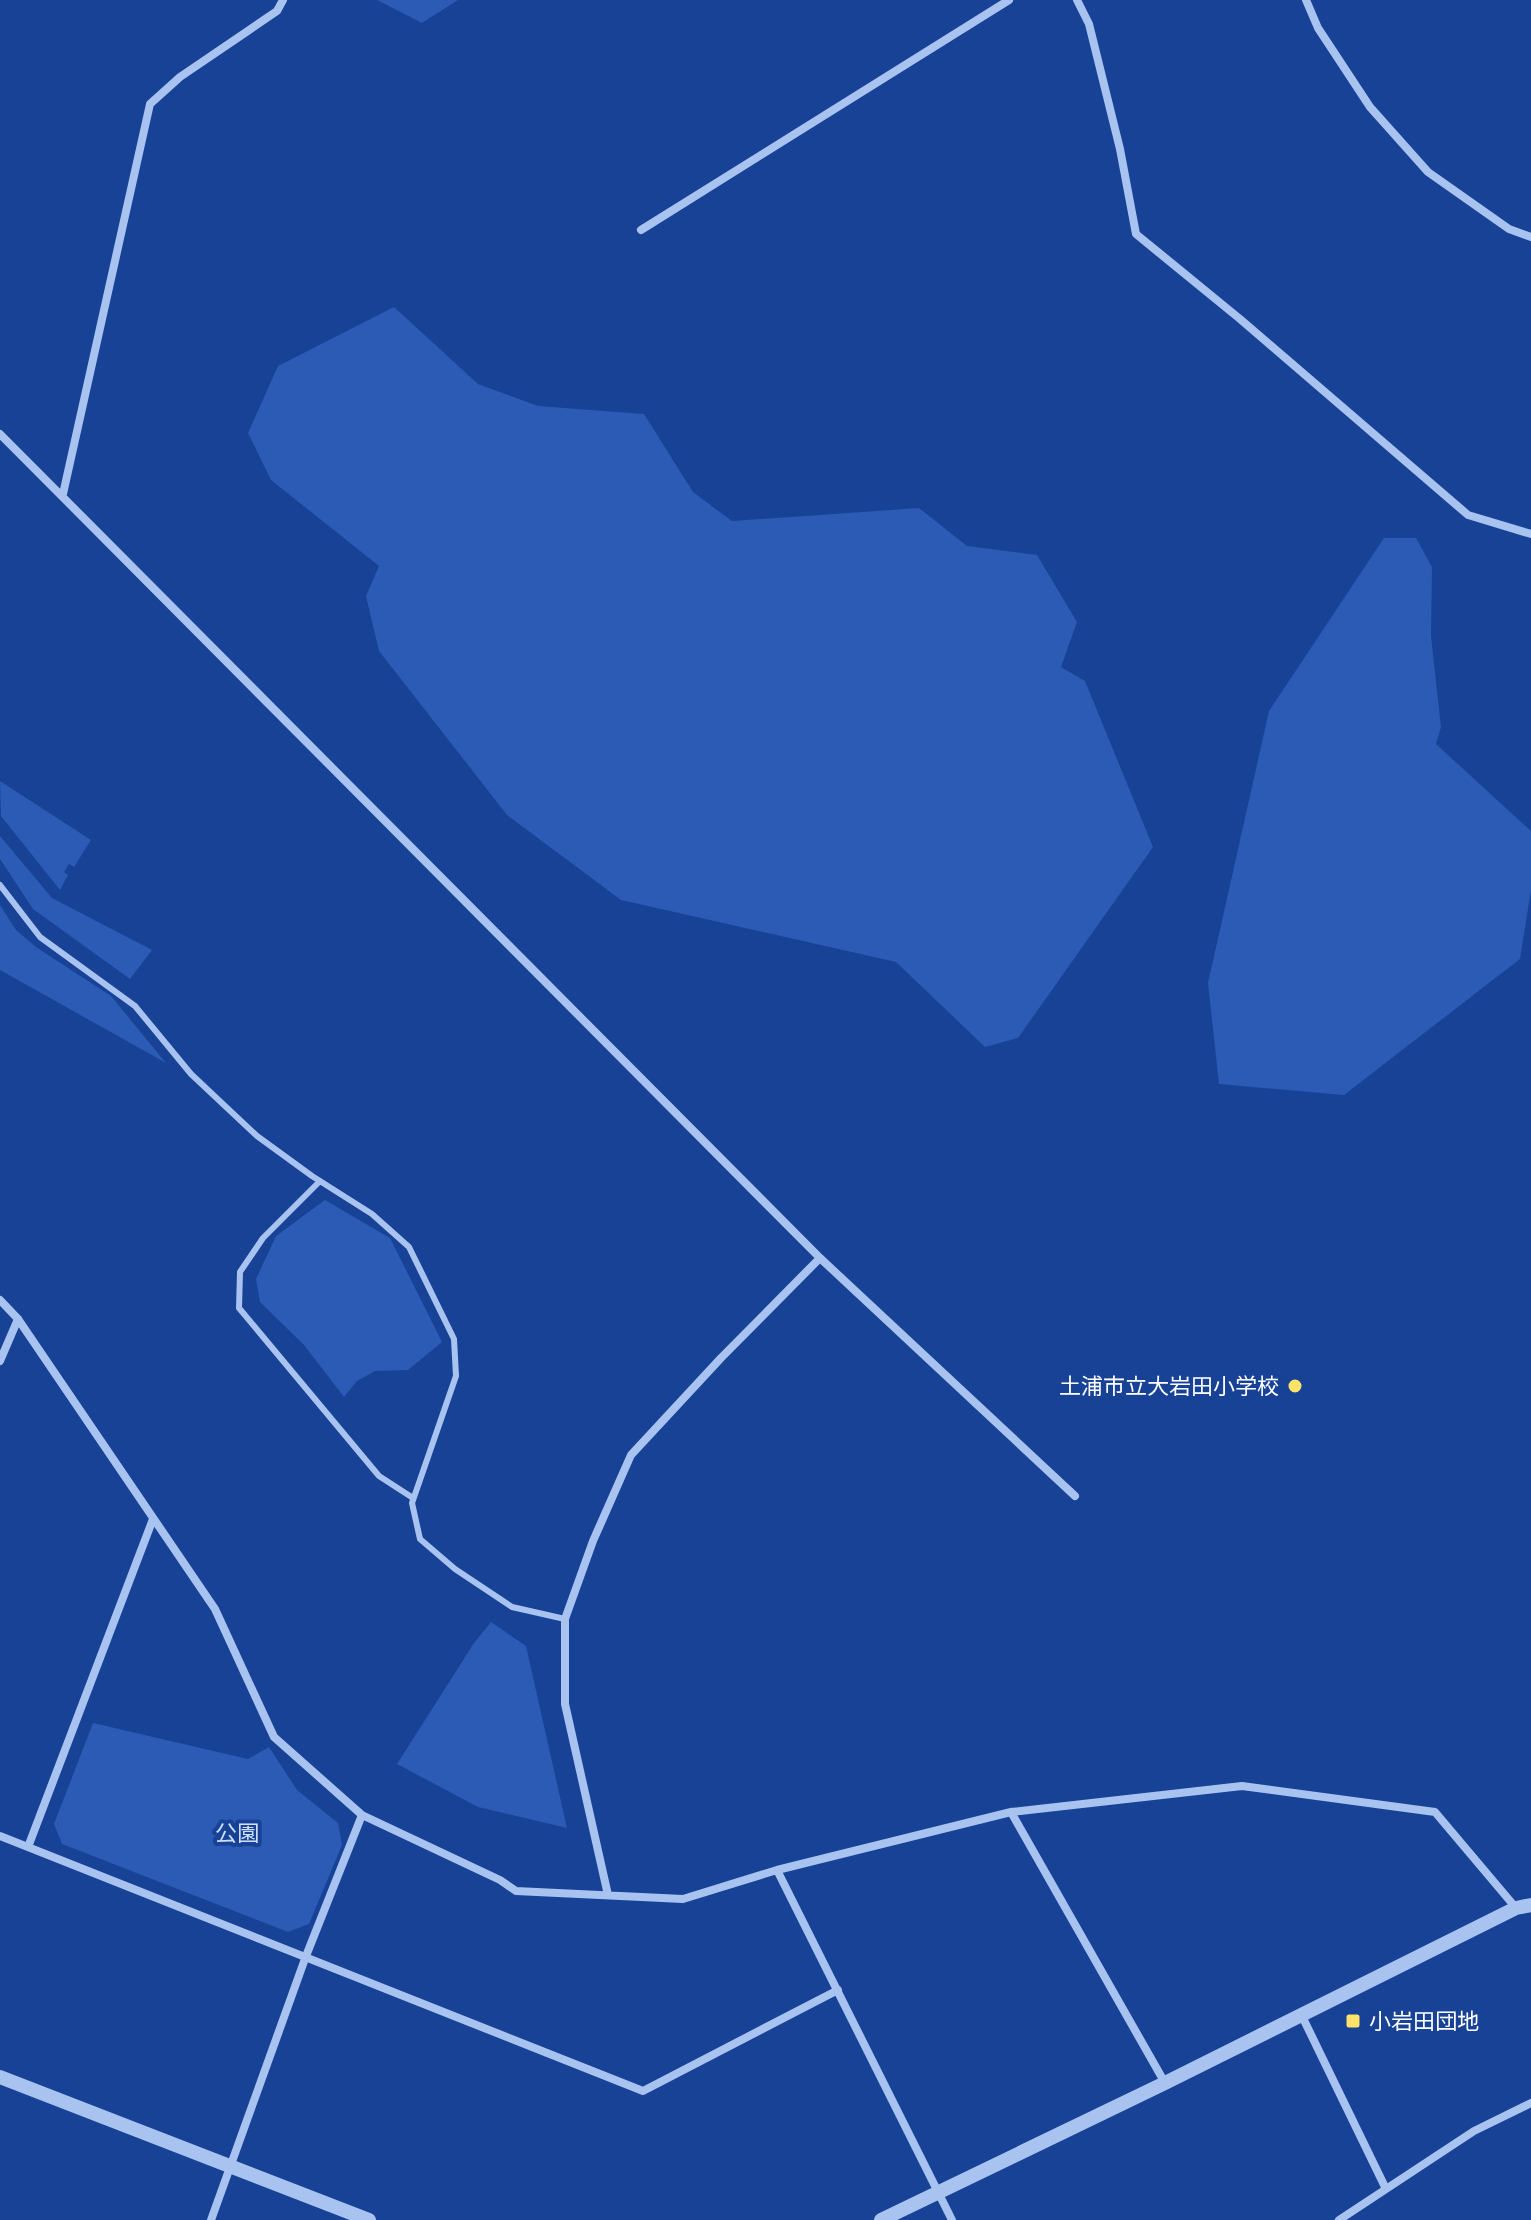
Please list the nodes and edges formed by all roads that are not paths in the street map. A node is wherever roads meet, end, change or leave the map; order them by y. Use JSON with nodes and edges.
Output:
{"nodes":[{"id":1,"x":283,"y":0,"type":"edge"},
{"id":2,"x":1009,"y":0,"type":"edge"},
{"id":3,"x":1077,"y":0,"type":"edge"},
{"id":4,"x":1306,"y":0,"type":"edge"},
{"id":5,"x":641,"y":230,"type":"dead end"},
{"id":6,"x":1531,"y":237,"type":"edge"},
{"id":7,"x":0,"y":434,"type":"edge"},
{"id":8,"x":63,"y":494,"type":"junction"},
{"id":9,"x":1531,"y":534,"type":"edge"},
{"id":10,"x":0,"y":885,"type":"edge"},
{"id":11,"x":320,"y":1181,"type":"junction"},
{"id":12,"x":820,"y":1258,"type":"junction"},
{"id":13,"x":0,"y":1300,"type":"edge"},
{"id":14,"x":18,"y":1319,"type":"junction"},
{"id":15,"x":0,"y":1361,"type":"edge"},
{"id":16,"x":1075,"y":1496,"type":"dead end"},
{"id":17,"x":413,"y":1498,"type":"junction"},
{"id":18,"x":153,"y":1519,"type":"junction"},
{"id":19,"x":565,"y":1619,"type":"junction"},
{"id":20,"x":1011,"y":1812,"type":"junction"},
{"id":21,"x":362,"y":1815,"type":"junction"},
{"id":22,"x":0,"y":1836,"type":"edge"},
{"id":23,"x":28,"y":1847,"type":"junction"},
{"id":24,"x":777,"y":1870,"type":"junction"},
{"id":25,"x":608,"y":1895,"type":"junction"},
{"id":26,"x":1524,"y":1907,"type":"edge"},
{"id":27,"x":306,"y":1956,"type":"junction"},
{"id":28,"x":838,"y":1990,"type":"junction"},
{"id":29,"x":1301,"y":2014,"type":"junction"},
{"id":30,"x":0,"y":2077,"type":"edge"},
{"id":31,"x":1165,"y":2083,"type":"junction"},
{"id":32,"x":1531,"y":2103,"type":"edge"},
{"id":33,"x":228,"y":2167,"type":"junction"},
{"id":34,"x":1386,"y":2189,"type":"junction"},
{"id":35,"x":938,"y":2192,"type":"junction"},
{"id":36,"x":211,"y":2220,"type":"edge"},
{"id":37,"x":369,"y":2220,"type":"edge"},
{"id":38,"x":881,"y":2220,"type":"edge"},
{"id":39,"x":952,"y":2220,"type":"edge"},
{"id":40,"x":1339,"y":2220,"type":"edge"}],
"edges":[{"from":1,"to":8,"type":"street"},
{"from":2,"to":5,"type":"street"},
{"from":3,"to":9,"type":"street"},
{"from":4,"to":6,"type":"street"},
{"from":7,"to":8,"type":"street"},
{"from":8,"to":12,"type":"street"},
{"from":10,"to":11,"type":"lane"},
{"from":11,"to":17,"type":"lane"},
{"from":11,"to":17,"type":"lane"},
{"from":12,"to":16,"type":"street"},
{"from":12,"to":19,"type":"street"},
{"from":13,"to":14,"type":"street"},
{"from":14,"to":15,"type":"street"},
{"from":14,"to":18,"type":"street"},
{"from":17,"to":19,"type":"lane"},
{"from":18,"to":21,"type":"street"},
{"from":18,"to":23,"type":"street"},
{"from":19,"to":25,"type":"street"},
{"from":20,"to":24,"type":"street"},
{"from":20,"to":26,"type":"street"},
{"from":20,"to":31,"type":"street"},
{"from":21,"to":25,"type":"street"},
{"from":21,"to":27,"type":"street"},
{"from":22,"to":23,"type":"street"},
{"from":23,"to":27,"type":"street"},
{"from":24,"to":25,"type":"street"},
{"from":24,"to":28,"type":"street"},
{"from":26,"to":29,"type":"street"},
{"from":27,"to":28,"type":"street"},
{"from":27,"to":33,"type":"street"},
{"from":28,"to":35,"type":"street"},
{"from":29,"to":31,"type":"street"},
{"from":29,"to":34,"type":"street"},
{"from":30,"to":33,"type":"street"},
{"from":31,"to":35,"type":"street"},
{"from":32,"to":34,"type":"street"},
{"from":33,"to":36,"type":"street"},
{"from":33,"to":37,"type":"street"},
{"from":34,"to":40,"type":"street"},
{"from":35,"to":38,"type":"street"},
{"from":35,"to":39,"type":"street"}]}
